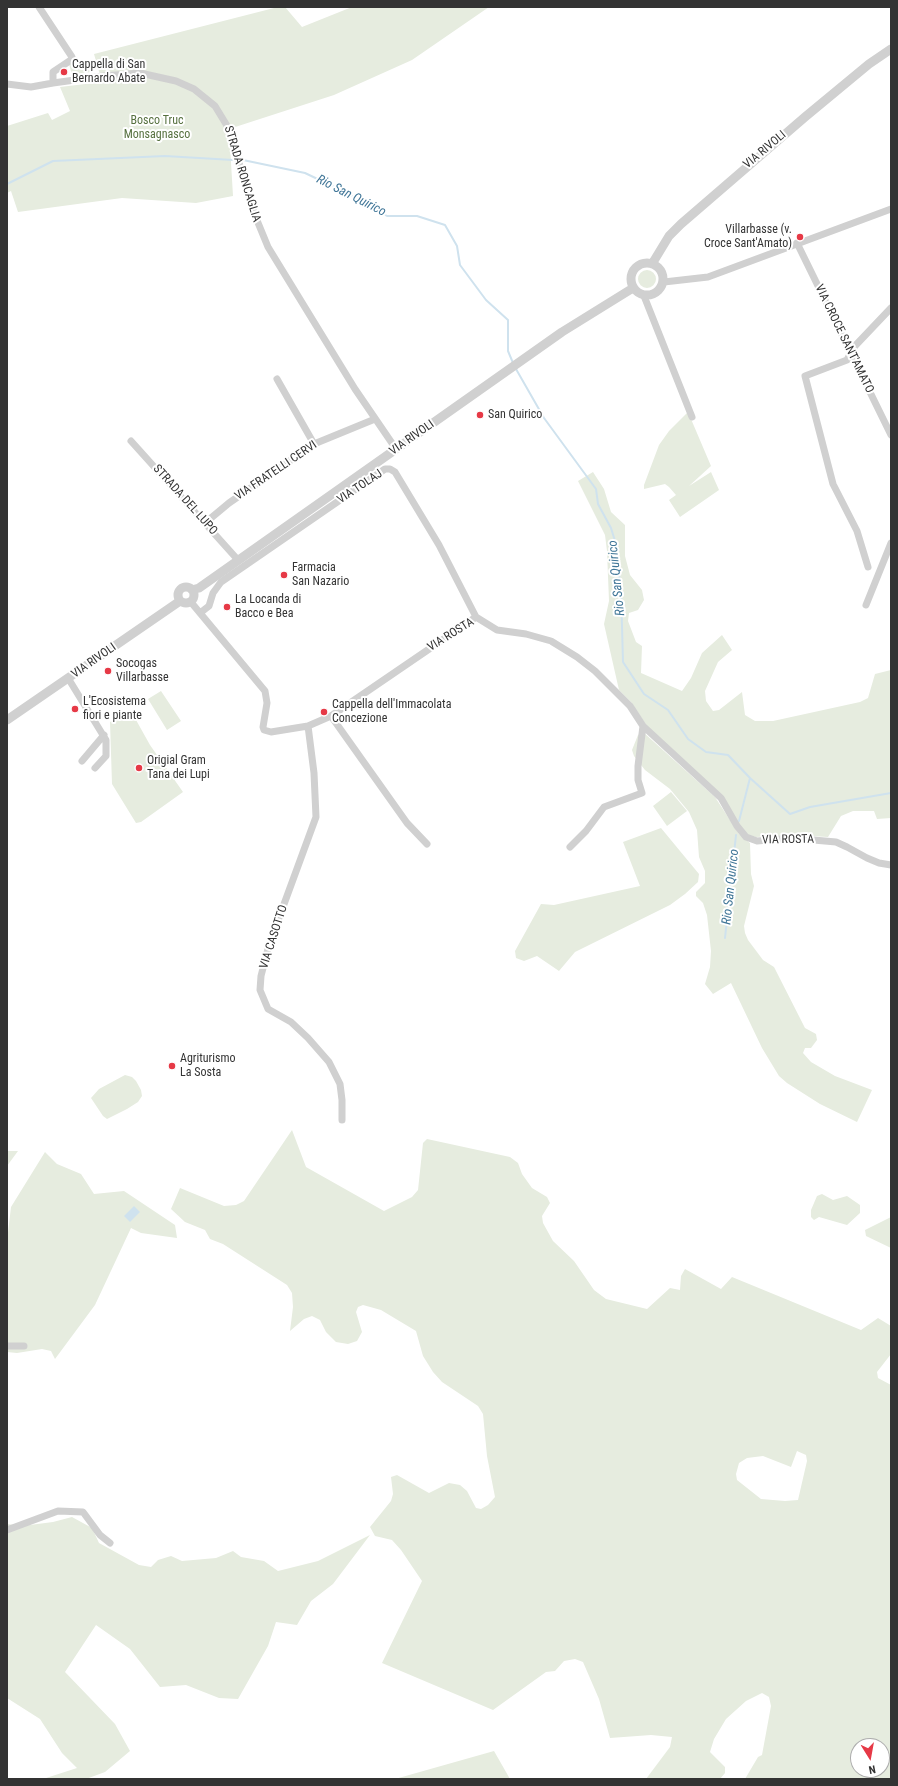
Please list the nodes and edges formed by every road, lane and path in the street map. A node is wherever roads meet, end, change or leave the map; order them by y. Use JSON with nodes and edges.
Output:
{"nodes":[{"id":1,"x":39,"y":7,"type":"edge"},
{"id":2,"x":891,"y":49,"type":"edge"},
{"id":3,"x":53,"y":83,"type":"junction"},
{"id":4,"x":7,"y":84,"type":"edge"},
{"id":5,"x":891,"y":209,"type":"edge"},
{"id":6,"x":797,"y":244,"type":"junction"},
{"id":7,"x":652,"y":264,"type":"junction"},
{"id":8,"x":664,"y":282,"type":"junction"},
{"id":9,"x":633,"y":288,"type":"junction"},
{"id":10,"x":644,"y":296,"type":"junction"},
{"id":11,"x":891,"y":308,"type":"edge"},
{"id":12,"x":850,"y":353,"type":"junction"},
{"id":13,"x":277,"y":379,"type":"dead end"},
{"id":14,"x":692,"y":416,"type":"dead end"},
{"id":15,"x":374,"y":419,"type":"junction"},
{"id":16,"x":891,"y":435,"type":"edge"},
{"id":17,"x":131,"y":441,"type":"dead end"},
{"id":18,"x":314,"y":444,"type":"junction"},
{"id":19,"x":396,"y":449,"type":"junction"},
{"id":20,"x":205,"y":523,"type":"junction"},
{"id":21,"x":891,"y":543,"type":"edge"},
{"id":22,"x":238,"y":560,"type":"junction"},
{"id":23,"x":868,"y":567,"type":"dead end"},
{"id":24,"x":192,"y":590,"type":"junction"},
{"id":25,"x":180,"y":601,"type":"junction"},
{"id":26,"x":190,"y":601,"type":"junction"},
{"id":27,"x":866,"y":605,"type":"dead end"},
{"id":28,"x":200,"y":613,"type":"junction"},
{"id":29,"x":476,"y":617,"type":"junction"},
{"id":30,"x":68,"y":678,"type":"junction"},
{"id":31,"x":331,"y":716,"type":"junction"},
{"id":32,"x":7,"y":720,"type":"edge"},
{"id":33,"x":308,"y":726,"type":"junction"},
{"id":34,"x":643,"y":726,"type":"junction"},
{"id":35,"x":104,"y":735,"type":"junction"},
{"id":36,"x":82,"y":761,"type":"dead end"},
{"id":37,"x":95,"y":768,"type":"dead end"},
{"id":38,"x":427,"y":844,"type":"dead end"},
{"id":39,"x":570,"y":847,"type":"dead end"},
{"id":40,"x":891,"y":865,"type":"edge"},
{"id":41,"x":342,"y":1120,"type":"dead end"},
{"id":42,"x":7,"y":1346,"type":"edge"},
{"id":43,"x":24,"y":1346,"type":"dead end"},
{"id":44,"x":7,"y":1530,"type":"edge"},
{"id":45,"x":110,"y":1543,"type":"dead end"}],
"edges":[{"from":1,"to":3,"type":"street"},
{"from":2,"to":7,"type":"street","name":"VIA RIVOLI"},
{"from":3,"to":4,"type":"street","name":"STRADA RONCAGLIA"},
{"from":3,"to":15,"type":"street","name":"STRADA RONCAGLIA"},
{"from":5,"to":6,"type":"street"},
{"from":6,"to":8,"type":"street"},
{"from":6,"to":12,"type":"street","name":"VIA CROCE SANT'AMATO"},
{"from":7,"to":8,"type":"street"},
{"from":7,"to":9,"type":"street"},
{"from":8,"to":10,"type":"street"},
{"from":9,"to":10,"type":"street"},
{"from":9,"to":19,"type":"street","name":"VIA RIVOLI"},
{"from":10,"to":14,"type":"street"},
{"from":11,"to":12,"type":"street"},
{"from":12,"to":16,"type":"street","name":"VIA CROCE SANT'AMATO"},
{"from":12,"to":23,"type":"street"},
{"from":13,"to":18,"type":"street"},
{"from":15,"to":18,"type":"street","name":"VIA FRATELLI CERVI"},
{"from":15,"to":19,"type":"street","name":"STRADA RONCAGLIA"},
{"from":17,"to":20,"type":"street","name":"STRADA DEL LUPO"},
{"from":18,"to":20,"type":"street","name":"VIA FRATELLI CERVI"},
{"from":19,"to":22,"type":"street","name":"VIA RIVOLI"},
{"from":20,"to":22,"type":"street","name":"STRADA DEL LUPO"},
{"from":21,"to":27,"type":"street"},
{"from":22,"to":24,"type":"street","name":"VIA RIVOLI"},
{"from":24,"to":25,"type":"street","name":"VIA RIVOLI"},
{"from":24,"to":26,"type":"street"},
{"from":25,"to":26,"type":"street"},
{"from":25,"to":30,"type":"street","name":"VIA RIVOLI"},
{"from":26,"to":28,"type":"street","name":"VIA ROSTA"},
{"from":28,"to":29,"type":"street","name":"VIA TOLAJ"},
{"from":28,"to":33,"type":"street","name":"VIA ROSTA"},
{"from":29,"to":31,"type":"street","name":"VIA ROSTA"},
{"from":29,"to":34,"type":"street","name":"VIA ROSTA"},
{"from":30,"to":32,"type":"street","name":"VIA RIVOLI"},
{"from":30,"to":35,"type":"street"},
{"from":31,"to":33,"type":"street","name":"VIA ROSTA"},
{"from":31,"to":38,"type":"street"},
{"from":33,"to":41,"type":"street","name":"VIA CASOTTO"},
{"from":34,"to":39,"type":"street"},
{"from":34,"to":40,"type":"street","name":"VIA ROSTA"},
{"from":35,"to":36,"type":"street"},
{"from":35,"to":37,"type":"street"},
{"from":42,"to":43,"type":"street"},
{"from":44,"to":45,"type":"street"}]}
